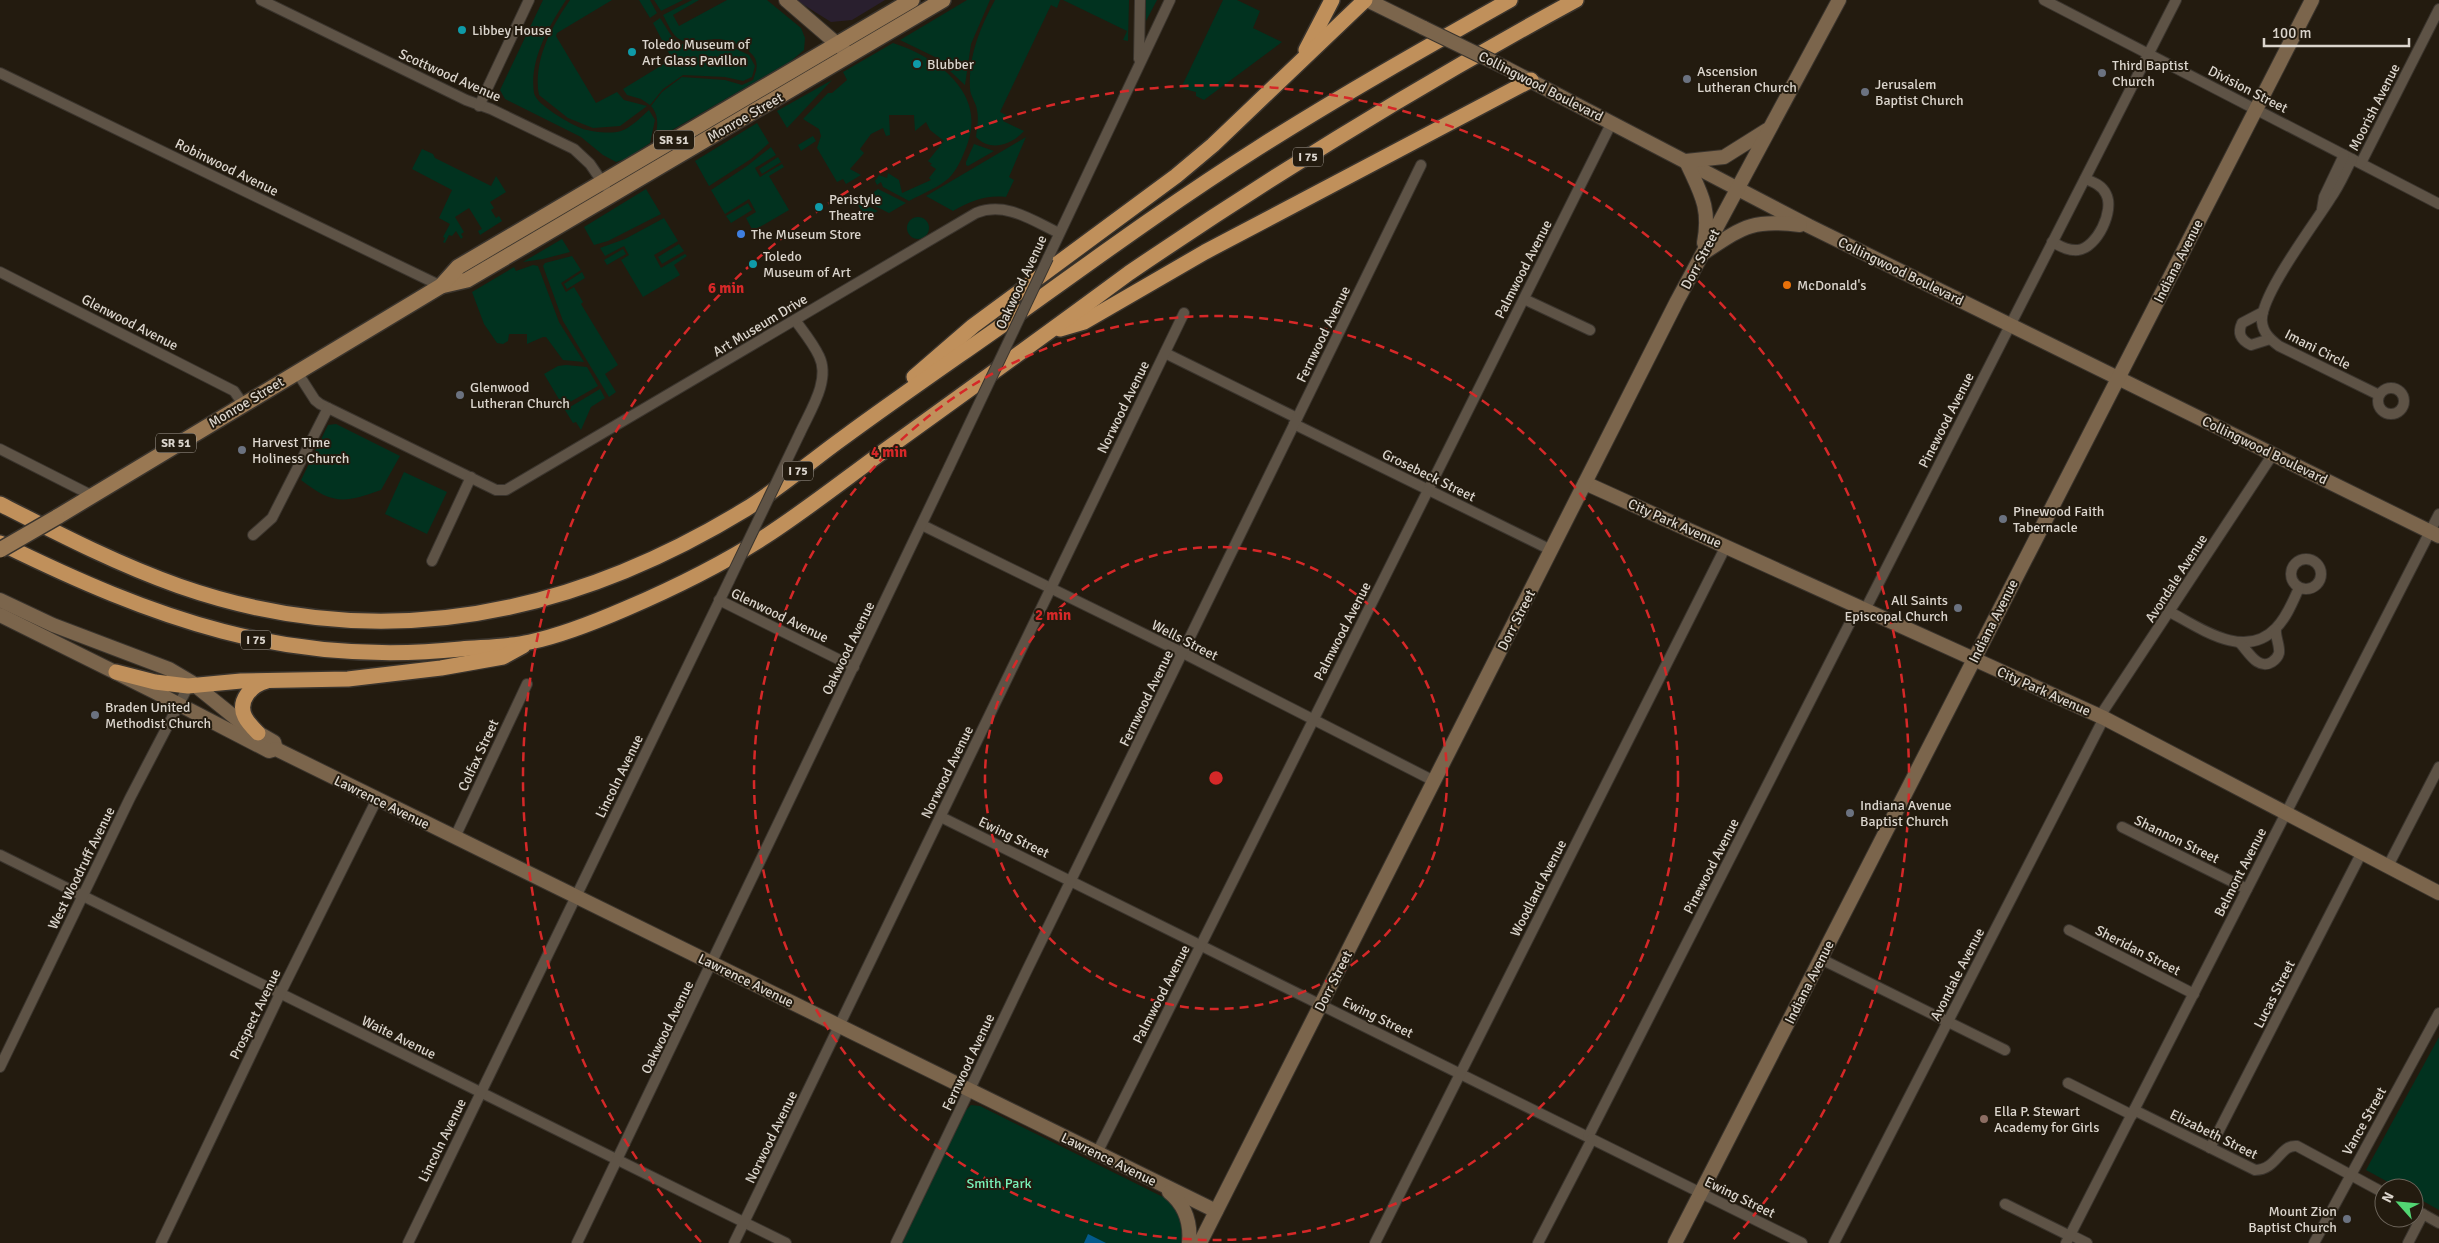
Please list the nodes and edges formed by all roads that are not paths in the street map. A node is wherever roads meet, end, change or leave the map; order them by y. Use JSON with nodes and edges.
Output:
{"nodes":[{"id":1,"x":261,"y":0,"type":"edge"},
{"id":2,"x":529,"y":0,"type":"edge"},
{"id":3,"x":786,"y":0,"type":"edge"},
{"id":4,"x":912,"y":0,"type":"edge"},
{"id":5,"x":943,"y":0,"type":"edge"},
{"id":6,"x":1140,"y":0,"type":"edge"},
{"id":7,"x":1170,"y":0,"type":"edge"},
{"id":8,"x":1332,"y":0,"type":"edge"},
{"id":9,"x":1366,"y":0,"type":"edge"},
{"id":10,"x":1510,"y":0,"type":"edge"},
{"id":11,"x":1576,"y":0,"type":"edge"},
{"id":12,"x":1839,"y":0,"type":"edge"},
{"id":13,"x":2045,"y":0,"type":"edge"},
{"id":14,"x":2176,"y":0,"type":"edge"},
{"id":15,"x":2312,"y":0,"type":"edge"},
{"id":16,"x":2439,"y":10,"type":"edge"},
{"id":17,"x":838,"y":44,"type":"junction"},
{"id":18,"x":2148,"y":54,"type":"junction"},
{"id":19,"x":850,"y":55,"type":"junction"},
{"id":20,"x":1301,"y":60,"type":"junction"},
{"id":21,"x":1139,"y":63,"type":"junction"},
{"id":22,"x":0,"y":73,"type":"edge"},
{"id":23,"x":1531,"y":80,"type":"junction"},
{"id":24,"x":479,"y":106,"type":"junction"},
{"id":25,"x":2255,"y":108,"type":"junction"},
{"id":26,"x":1612,"y":122,"type":"junction"},
{"id":27,"x":1771,"y":126,"type":"junction"},
{"id":28,"x":2352,"y":159,"type":"junction"},
{"id":29,"x":1686,"y":161,"type":"junction"},
{"id":30,"x":1421,"y":165,"type":"dead end"},
{"id":31,"x":2085,"y":179,"type":"junction"},
{"id":32,"x":1738,"y":188,"type":"junction"},
{"id":33,"x":607,"y":189,"type":"junction"},
{"id":34,"x":2438,"y":201,"type":"edge"},
{"id":35,"x":1809,"y":226,"type":"junction"},
{"id":36,"x":1059,"y":233,"type":"junction"},
{"id":37,"x":2052,"y":242,"type":"junction"},
{"id":38,"x":1702,"y":254,"type":"junction"},
{"id":39,"x":0,"y":272,"type":"edge"},
{"id":40,"x":441,"y":286,"type":"junction"},
{"id":41,"x":1524,"y":299,"type":"junction"},
{"id":42,"x":2263,"y":312,"type":"junction"},
{"id":43,"x":1184,"y":313,"type":"dead end"},
{"id":44,"x":795,"y":320,"type":"junction"},
{"id":45,"x":2010,"y":324,"type":"junction"},
{"id":46,"x":1590,"y":330,"type":"dead end"},
{"id":47,"x":1051,"y":332,"type":"junction"},
{"id":48,"x":2270,"y":339,"type":"junction"},
{"id":49,"x":1165,"y":353,"type":"junction"},
{"id":50,"x":297,"y":372,"type":"junction"},
{"id":51,"x":2117,"y":378,"type":"junction"},
{"id":52,"x":2379,"y":394,"type":"dead end"},
{"id":53,"x":242,"y":404,"type":"junction"},
{"id":54,"x":328,"y":408,"type":"junction"},
{"id":55,"x":1295,"y":421,"type":"junction"},
{"id":56,"x":844,"y":436,"type":"junction"},
{"id":57,"x":0,"y":449,"type":"edge"},
{"id":58,"x":2274,"y":454,"type":"junction"},
{"id":59,"x":471,"y":477,"type":"junction"},
{"id":60,"x":1585,"y":482,"type":"junction"},
{"id":61,"x":1428,"y":490,"type":"junction"},
{"id":62,"x":90,"y":495,"type":"junction"},
{"id":63,"x":0,"y":504,"type":"edge"},
{"id":64,"x":2439,"y":514,"type":"edge"},
{"id":65,"x":922,"y":525,"type":"junction"},
{"id":66,"x":2435,"y":534,"type":"edge"},
{"id":67,"x":253,"y":535,"type":"dead end"},
{"id":68,"x":0,"y":543,"type":"edge"},
{"id":69,"x":1726,"y":546,"type":"junction"},
{"id":70,"x":0,"y":550,"type":"edge"},
{"id":71,"x":1551,"y":550,"type":"junction"},
{"id":72,"x":432,"y":561,"type":"dead end"},
{"id":73,"x":1051,"y":588,"type":"junction"},
{"id":74,"x":2300,"y":588,"type":"dead end"},
{"id":75,"x":0,"y":600,"type":"edge"},
{"id":76,"x":720,"y":600,"type":"junction"},
{"id":77,"x":1862,"y":608,"type":"junction"},
{"id":78,"x":2170,"y":612,"type":"junction"},
{"id":79,"x":0,"y":615,"type":"edge"},
{"id":80,"x":2276,"y":628,"type":"junction"},
{"id":81,"x":528,"y":643,"type":"junction"},
{"id":82,"x":2240,"y":643,"type":"junction"},
{"id":83,"x":1183,"y":653,"type":"junction"},
{"id":84,"x":1973,"y":660,"type":"junction"},
{"id":85,"x":854,"y":667,"type":"junction"},
{"id":86,"x":116,"y":672,"type":"junction"},
{"id":87,"x":271,"y":680,"type":"junction"},
{"id":88,"x":526,"y":684,"type":"dead end"},
{"id":89,"x":192,"y":685,"type":"junction"},
{"id":90,"x":180,"y":704,"type":"junction"},
{"id":91,"x":2102,"y":717,"type":"junction"},
{"id":92,"x":1313,"y":721,"type":"junction"},
{"id":93,"x":258,"y":733,"type":"junction"},
{"id":94,"x":276,"y":749,"type":"junction"},
{"id":95,"x":2439,"y":767,"type":"edge"},
{"id":96,"x":1434,"y":781,"type":"junction"},
{"id":97,"x":377,"y":799,"type":"junction"},
{"id":98,"x":2287,"y":812,"type":"junction"},
{"id":99,"x":941,"y":817,"type":"junction"},
{"id":100,"x":2122,"y":827,"type":"dead end"},
{"id":101,"x":454,"y":837,"type":"junction"},
{"id":102,"x":2362,"y":852,"type":"junction"},
{"id":103,"x":0,"y":856,"type":"edge"},
{"id":104,"x":2388,"y":866,"type":"junction"},
{"id":105,"x":1071,"y":880,"type":"junction"},
{"id":106,"x":2248,"y":889,"type":"junction"},
{"id":107,"x":2439,"y":892,"type":"edge"},
{"id":108,"x":83,"y":897,"type":"junction"},
{"id":109,"x":576,"y":897,"type":"junction"},
{"id":110,"x":2069,"y":930,"type":"dead end"},
{"id":111,"x":1201,"y":944,"type":"junction"},
{"id":112,"x":1821,"y":959,"type":"junction"},
{"id":113,"x":713,"y":964,"type":"junction"},
{"id":114,"x":280,"y":994,"type":"junction"},
{"id":115,"x":2194,"y":994,"type":"junction"},
{"id":116,"x":1322,"y":1004,"type":"junction"},
{"id":117,"x":2439,"y":1013,"type":"edge"},
{"id":118,"x":1948,"y":1022,"type":"junction"},
{"id":119,"x":840,"y":1027,"type":"junction"},
{"id":120,"x":2005,"y":1050,"type":"dead end"},
{"id":121,"x":0,"y":1067,"type":"edge"},
{"id":122,"x":1461,"y":1074,"type":"junction"},
{"id":123,"x":2068,"y":1083,"type":"dead end"},
{"id":124,"x":970,"y":1090,"type":"junction"},
{"id":125,"x":481,"y":1092,"type":"junction"},
{"id":126,"x":2133,"y":1112,"type":"junction"},
{"id":127,"x":1590,"y":1138,"type":"junction"},
{"id":128,"x":2210,"y":1148,"type":"junction"},
{"id":129,"x":1097,"y":1153,"type":"junction"},
{"id":130,"x":618,"y":1160,"type":"junction"},
{"id":131,"x":2350,"y":1174,"type":"junction"},
{"id":132,"x":1161,"y":1184,"type":"junction"},
{"id":133,"x":2374,"y":1187,"type":"edge"},
{"id":134,"x":1701,"y":1193,"type":"junction"},
{"id":135,"x":2005,"y":1204,"type":"dead end"},
{"id":136,"x":1216,"y":1211,"type":"junction"},
{"id":137,"x":2424,"y":1215,"type":"edge"},
{"id":138,"x":744,"y":1223,"type":"junction"},
{"id":139,"x":2439,"y":1223,"type":"edge"},
{"id":140,"x":2413,"y":1228,"type":"edge"},
{"id":141,"x":2069,"y":1238,"type":"edge"},
{"id":142,"x":162,"y":1243,"type":"edge"},
{"id":143,"x":408,"y":1243,"type":"edge"},
{"id":144,"x":577,"y":1243,"type":"edge"},
{"id":145,"x":734,"y":1243,"type":"edge"},
{"id":146,"x":786,"y":1243,"type":"edge"},
{"id":147,"x":896,"y":1243,"type":"edge"},
{"id":148,"x":1189,"y":1243,"type":"edge"},
{"id":149,"x":1200,"y":1243,"type":"edge"},
{"id":150,"x":1375,"y":1243,"type":"edge"},
{"id":151,"x":1538,"y":1243,"type":"edge"},
{"id":152,"x":1676,"y":1243,"type":"edge"},
{"id":153,"x":1802,"y":1243,"type":"edge"},
{"id":154,"x":1834,"y":1243,"type":"edge"},
{"id":155,"x":2087,"y":1243,"type":"edge"},
{"id":156,"x":2314,"y":1243,"type":"edge"},
{"id":157,"x":2408,"y":1243,"type":"edge"}],
"edges":[{"from":1,"to":24,"type":"street","name":"Scottwood Avenue"},
{"from":2,"to":24,"type":"street"},
{"from":3,"to":17,"type":"street"},
{"from":4,"to":17,"type":"main road","name":"Monroe Street","number":"SR 51"},
{"from":5,"to":19,"type":"main road","name":"Monroe Street","number":"SR 51"},
{"from":6,"to":21,"type":"street","name":"Oakwood Avenue"},
{"from":7,"to":21,"type":"street","name":"Oakwood Avenue"},
{"from":8,"to":20,"type":"highway"},
{"from":9,"to":20,"type":"highway"},
{"from":9,"to":23,"type":"street","name":"Collingwood Boulevard","bridge":true},
{"from":10,"to":56,"type":"highway","number":"I 75"},
{"from":11,"to":47,"type":"highway","number":"I 75"},
{"from":12,"to":27,"type":"street","name":"Dorr Street"},
{"from":13,"to":18,"type":"street","name":"Division Street"},
{"from":14,"to":18,"type":"street","name":"Pinewood Avenue"},
{"from":15,"to":25,"type":"street","name":"Indiana Avenue"},
{"from":16,"to":28,"type":"street","name":"Moorish Avenue"},
{"from":17,"to":19,"type":"street"},
{"from":17,"to":33,"type":"main road","name":"Monroe Street","number":"SR 51"},
{"from":18,"to":25,"type":"street","name":"Division Street"},
{"from":18,"to":31,"type":"street","name":"Pinewood Avenue"},
{"from":19,"to":33,"type":"main road","name":"Monroe Street","number":"SR 51"},
{"from":20,"to":56,"type":"highway"},
{"from":21,"to":36,"type":"street","name":"Oakwood Avenue"},
{"from":22,"to":40,"type":"street","name":"Robinwood Avenue"},
{"from":23,"to":26,"type":"street","name":"Collingwood Boulevard"},
{"from":23,"to":47,"type":"highway"},
{"from":24,"to":33,"type":"street","name":"Scottwood Avenue"},
{"from":25,"to":28,"type":"street","name":"Division Street"},
{"from":25,"to":51,"type":"street","name":"Indiana Avenue"},
{"from":26,"to":29,"type":"street","name":"Collingwood Boulevard"},
{"from":26,"to":41,"type":"street","name":"Palmwood Avenue"},
{"from":27,"to":29,"type":"street"},
{"from":27,"to":32,"type":"street","name":"Dorr Street"},
{"from":28,"to":34,"type":"street","name":"Division Street"},
{"from":28,"to":42,"type":"street"},
{"from":29,"to":32,"type":"street","name":"Collingwood Boulevard"},
{"from":29,"to":38,"type":"street"},
{"from":30,"to":55,"type":"street","name":"Fernwood Avenue"},
{"from":31,"to":37,"type":"street","name":"Pinewood Avenue"},
{"from":31,"to":37,"type":"street"},
{"from":32,"to":35,"type":"street","name":"Collingwood Boulevard"},
{"from":32,"to":38,"type":"street","name":"Dorr Street"},
{"from":33,"to":40,"type":"main road","name":"Monroe Street","number":"SR 51"},
{"from":35,"to":38,"type":"street"},
{"from":35,"to":45,"type":"street","name":"Collingwood Boulevard"},
{"from":36,"to":44,"type":"street","name":"Art Museum Drive"},
{"from":36,"to":65,"type":"street","name":"Oakwood Avenue","bridge":true},
{"from":37,"to":45,"type":"street","name":"Pinewood Avenue"},
{"from":38,"to":60,"type":"street","name":"Dorr Street"},
{"from":39,"to":53,"type":"street","name":"Glenwood Avenue"},
{"from":40,"to":50,"type":"main road","name":"Monroe Street","number":"SR 51"},
{"from":41,"to":46,"type":"street"},
{"from":41,"to":61,"type":"street","name":"Palmwood Avenue"},
{"from":42,"to":48,"type":"street","name":"Imani Circle"},
{"from":42,"to":48,"type":"street"},
{"from":43,"to":49,"type":"street","name":"Norwood Avenue"},
{"from":44,"to":59,"type":"street","name":"Art Museum Drive"},
{"from":44,"to":76,"type":"street","name":"Lincoln Avenue","bridge":true},
{"from":45,"to":51,"type":"street","name":"Collingwood Boulevard"},
{"from":45,"to":77,"type":"street","name":"Pinewood Avenue"},
{"from":47,"to":81,"type":"highway","number":"I 75"},
{"from":48,"to":52,"type":"street","name":"Imani Circle"},
{"from":49,"to":55,"type":"street","name":"Grosebeck Street"},
{"from":49,"to":73,"type":"street","name":"Norwood Avenue"},
{"from":50,"to":53,"type":"main road","name":"Monroe Street","number":"SR 51"},
{"from":50,"to":54,"type":"street"},
{"from":51,"to":58,"type":"street","name":"Collingwood Boulevard"},
{"from":51,"to":84,"type":"street","name":"Indiana Avenue"},
{"from":53,"to":62,"type":"main road","name":"Monroe Street","number":"SR 51"},
{"from":54,"to":59,"type":"street"},
{"from":54,"to":67,"type":"street"},
{"from":55,"to":61,"type":"street","name":"Grosebeck Street"},
{"from":55,"to":83,"type":"street","name":"Fernwood Avenue"},
{"from":56,"to":63,"type":"highway","number":"I 75"},
{"from":57,"to":62,"type":"street"},
{"from":58,"to":66,"type":"street","name":"Collingwood Boulevard"},
{"from":58,"to":78,"type":"street","name":"Avondale Avenue"},
{"from":59,"to":72,"type":"street"},
{"from":60,"to":69,"type":"street","name":"City Park Avenue"},
{"from":60,"to":71,"type":"street","name":"Dorr Street"},
{"from":61,"to":71,"type":"street","name":"Grosebeck Street"},
{"from":61,"to":92,"type":"street","name":"Palmwood Avenue"},
{"from":62,"to":70,"type":"main road","name":"Monroe Street","number":"SR 51","bridge":true},
{"from":64,"to":66,"type":"street","name":"Belmont Avenue"},
{"from":65,"to":73,"type":"street","name":"Wells Street"},
{"from":65,"to":85,"type":"street","name":"Oakwood Avenue"},
{"from":66,"to":98,"type":"street","name":"Belmont Avenue"},
{"from":68,"to":81,"type":"highway","number":"I 75"},
{"from":69,"to":77,"type":"street","name":"City Park Avenue"},
{"from":69,"to":122,"type":"street","name":"Woodland Avenue"},
{"from":71,"to":96,"type":"street","name":"Dorr Street"},
{"from":73,"to":83,"type":"street","name":"Wells Street"},
{"from":73,"to":99,"type":"street","name":"Norwood Avenue"},
{"from":74,"to":80,"type":"street"},
{"from":75,"to":89,"type":"street","name":"Lawrence Avenue"},
{"from":76,"to":85,"type":"street","name":"Glenwood Avenue"},
{"from":76,"to":109,"type":"street","name":"Lincoln Avenue"},
{"from":77,"to":84,"type":"street","name":"City Park Avenue"},
{"from":77,"to":127,"type":"street","name":"Pinewood Avenue"},
{"from":78,"to":82,"type":"street"},
{"from":78,"to":91,"type":"street","name":"Avondale Avenue"},
{"from":79,"to":86,"type":"street","name":"Lawrence Avenue"},
{"from":80,"to":82,"type":"street"},
{"from":80,"to":82,"type":"street"},
{"from":81,"to":87,"type":"highway"},
{"from":83,"to":92,"type":"street","name":"Wells Street"},
{"from":83,"to":105,"type":"street","name":"Fernwood Avenue"},
{"from":84,"to":91,"type":"street","name":"City Park Avenue"},
{"from":84,"to":112,"type":"street","name":"Indiana Avenue"},
{"from":85,"to":113,"type":"street","name":"Oakwood Avenue"},
{"from":86,"to":89,"type":"highway"},
{"from":86,"to":90,"type":"street","name":"Lawrence Avenue"},
{"from":87,"to":89,"type":"highway"},
{"from":87,"to":93,"type":"highway"},
{"from":88,"to":101,"type":"street","name":"Colfax Street"},
{"from":89,"to":90,"type":"street","name":"West Woodruff Avenue"},
{"from":89,"to":93,"type":"street","name":"Lawrence Avenue"},
{"from":90,"to":94,"type":"street","name":"Lawrence Avenue"},
{"from":90,"to":108,"type":"street","name":"West Woodruff Avenue"},
{"from":91,"to":98,"type":"street","name":"City Park Avenue"},
{"from":91,"to":118,"type":"street","name":"Avondale Avenue"},
{"from":92,"to":96,"type":"street","name":"Wells Street"},
{"from":92,"to":111,"type":"street","name":"Palmwood Avenue"},
{"from":93,"to":94,"type":"street","name":"Lawrence Avenue"},
{"from":94,"to":97,"type":"street","name":"Lawrence Avenue"},
{"from":95,"to":104,"type":"street"},
{"from":96,"to":116,"type":"street","name":"Dorr Street"},
{"from":97,"to":101,"type":"street","name":"Lawrence Avenue"},
{"from":97,"to":114,"type":"street","name":"Prospect Avenue"},
{"from":98,"to":102,"type":"street","name":"City Park Avenue"},
{"from":98,"to":106,"type":"street","name":"Belmont Avenue"},
{"from":99,"to":105,"type":"street","name":"Ewing Street"},
{"from":99,"to":119,"type":"street","name":"Norwood Avenue"},
{"from":100,"to":106,"type":"street","name":"Shannon Street"},
{"from":101,"to":109,"type":"street","name":"Lawrence Avenue"},
{"from":102,"to":104,"type":"street","name":"City Park Avenue"},
{"from":102,"to":128,"type":"street","name":"Lucas Street"},
{"from":103,"to":108,"type":"street","name":"Waite Avenue"},
{"from":104,"to":107,"type":"street","name":"City Park Avenue"},
{"from":105,"to":111,"type":"street","name":"Ewing Street"},
{"from":105,"to":124,"type":"street","name":"Fernwood Avenue"},
{"from":106,"to":115,"type":"street","name":"Belmont Avenue"},
{"from":108,"to":114,"type":"street","name":"Waite Avenue"},
{"from":108,"to":121,"type":"street","name":"West Woodruff Avenue"},
{"from":109,"to":113,"type":"street","name":"Lawrence Avenue"},
{"from":109,"to":125,"type":"street","name":"Lincoln Avenue"},
{"from":110,"to":115,"type":"street","name":"Sheridan Street"},
{"from":111,"to":116,"type":"street","name":"Ewing Street"},
{"from":111,"to":129,"type":"street","name":"Palmwood Avenue"},
{"from":112,"to":118,"type":"street"},
{"from":112,"to":134,"type":"street","name":"Indiana Avenue"},
{"from":113,"to":119,"type":"street","name":"Lawrence Avenue"},
{"from":113,"to":130,"type":"street","name":"Oakwood Avenue"},
{"from":114,"to":125,"type":"street","name":"Waite Avenue"},
{"from":114,"to":142,"type":"street","name":"Prospect Avenue"},
{"from":115,"to":126,"type":"street","name":"Belmont Avenue"},
{"from":116,"to":122,"type":"street","name":"Ewing Street"},
{"from":116,"to":136,"type":"street","name":"Dorr Street"},
{"from":117,"to":131,"type":"street","name":"Vance Street"},
{"from":118,"to":120,"type":"street"},
{"from":118,"to":154,"type":"street","name":"Avondale Avenue"},
{"from":119,"to":124,"type":"street","name":"Lawrence Avenue"},
{"from":119,"to":138,"type":"street","name":"Norwood Avenue"},
{"from":122,"to":127,"type":"street","name":"Ewing Street"},
{"from":122,"to":150,"type":"street","name":"Woodland Avenue"},
{"from":123,"to":126,"type":"street","name":"Elizabeth Street"},
{"from":124,"to":129,"type":"street","name":"Lawrence Avenue"},
{"from":124,"to":147,"type":"street","name":"Fernwood Avenue"},
{"from":125,"to":130,"type":"street","name":"Waite Avenue"},
{"from":125,"to":143,"type":"street","name":"Lincoln Avenue"},
{"from":126,"to":128,"type":"street","name":"Elizabeth Street"},
{"from":126,"to":141,"type":"street","name":"Belmont Avenue"},
{"from":127,"to":134,"type":"street","name":"Ewing Street"},
{"from":127,"to":151,"type":"street","name":"Pinewood Avenue"},
{"from":128,"to":131,"type":"street","name":"Elizabeth Street"},
{"from":129,"to":132,"type":"street","name":"Lawrence Avenue"},
{"from":130,"to":138,"type":"street","name":"Waite Avenue"},
{"from":130,"to":144,"type":"street","name":"Oakwood Avenue"},
{"from":131,"to":133,"type":"street","name":"Elizabeth Street"},
{"from":131,"to":156,"type":"street","name":"Vance Street"},
{"from":132,"to":136,"type":"street","name":"Lawrence Avenue"},
{"from":132,"to":148,"type":"street"},
{"from":134,"to":152,"type":"street","name":"Indiana Avenue"},
{"from":134,"to":153,"type":"street","name":"Ewing Street"},
{"from":135,"to":141,"type":"street"},
{"from":136,"to":149,"type":"street","name":"Dorr Street"},
{"from":137,"to":139,"type":"street"},
{"from":138,"to":145,"type":"street","name":"Norwood Avenue"},
{"from":138,"to":146,"type":"street","name":"Waite Avenue"},
{"from":140,"to":157,"type":"street"},
{"from":141,"to":155,"type":"street"}]}
